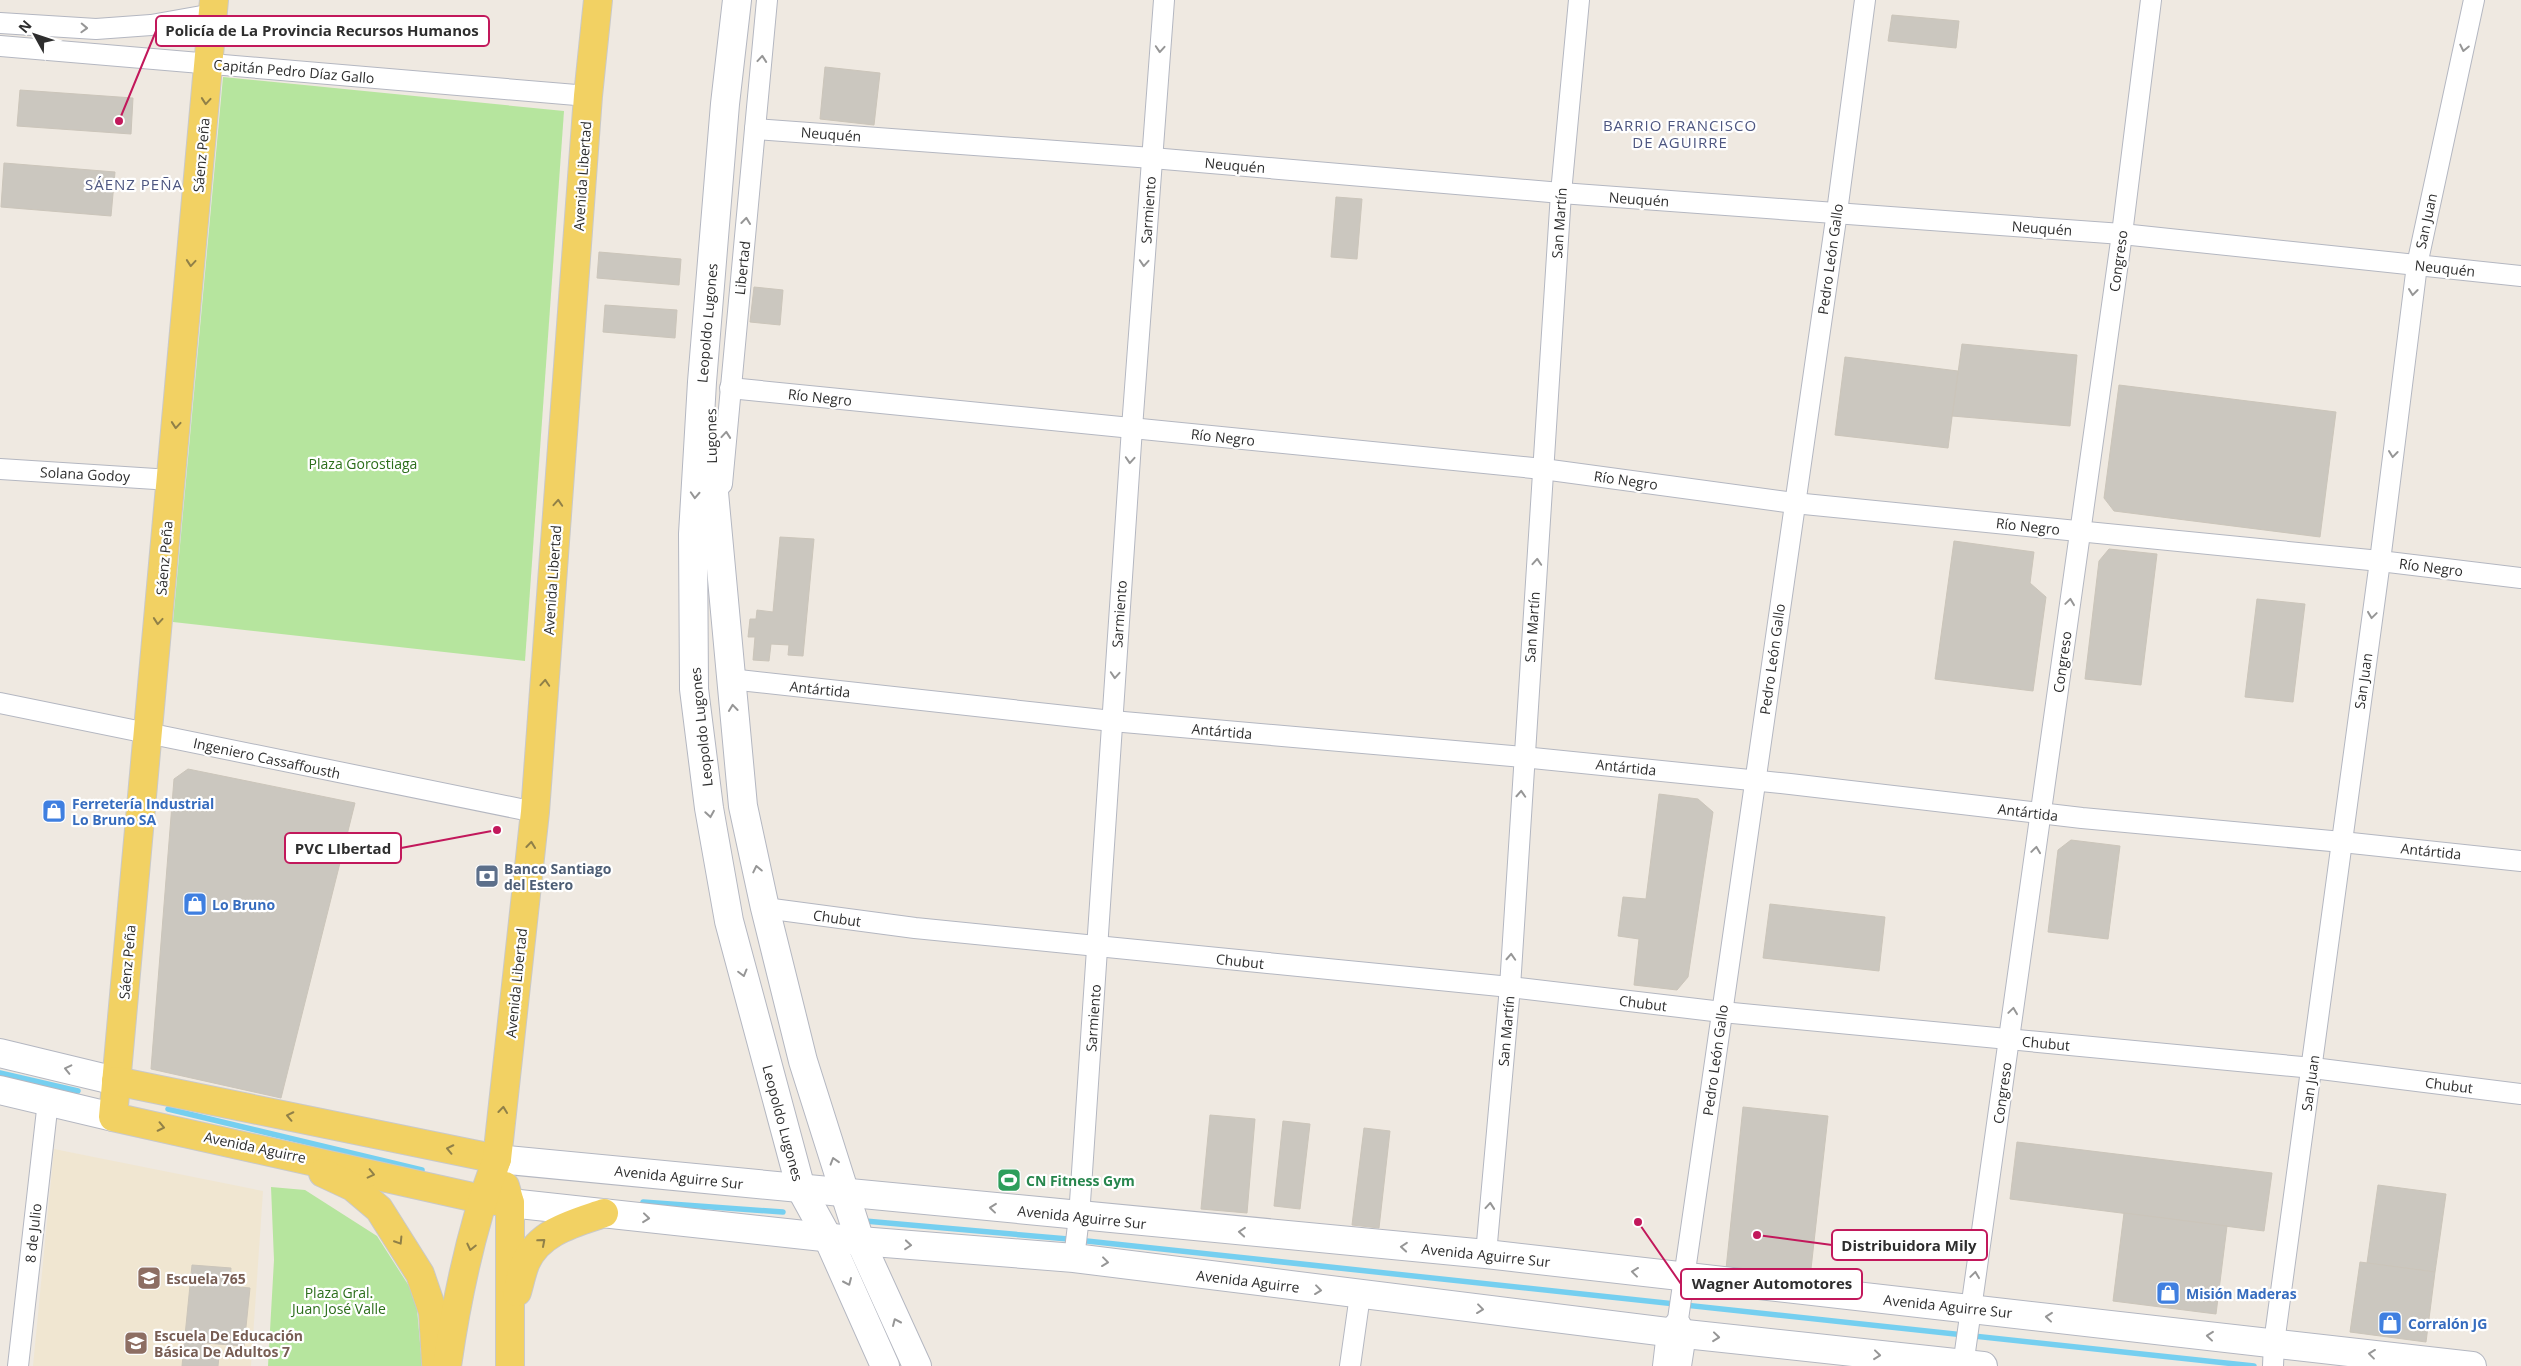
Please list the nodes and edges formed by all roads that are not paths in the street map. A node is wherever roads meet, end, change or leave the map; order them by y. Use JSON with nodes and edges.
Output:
{"nodes":[{"id":1,"x":598,"y":0,"type":"edge"},
{"id":2,"x":737,"y":0,"type":"edge"},
{"id":3,"x":767,"y":0,"type":"edge"},
{"id":4,"x":1164,"y":0,"type":"edge"},
{"id":5,"x":1579,"y":0,"type":"edge"},
{"id":6,"x":1865,"y":0,"type":"edge"},
{"id":7,"x":2152,"y":0,"type":"edge"},
{"id":8,"x":2474,"y":0,"type":"edge"},
{"id":9,"x":214,"y":7,"type":"edge"},
{"id":10,"x":0,"y":23,"type":"edge"},
{"id":11,"x":0,"y":46,"type":"edge"},
{"id":12,"x":209,"y":64,"type":"junction"},
{"id":13,"x":588,"y":96,"type":"junction"},
{"id":14,"x":755,"y":128,"type":"junction"},
{"id":15,"x":1152,"y":158,"type":"junction"},
{"id":16,"x":1561,"y":193,"type":"junction"},
{"id":17,"x":1837,"y":212,"type":"junction"},
{"id":18,"x":2122,"y":234,"type":"junction"},
{"id":19,"x":2417,"y":265,"type":"junction"},
{"id":20,"x":2521,"y":276,"type":"edge"},
{"id":21,"x":709,"y":306,"type":"junction"},
{"id":22,"x":730,"y":388,"type":"junction"},
{"id":23,"x":1132,"y":428,"type":"junction"},
{"id":24,"x":0,"y":469,"type":"edge"},
{"id":25,"x":1543,"y":469,"type":"junction"},
{"id":26,"x":171,"y":480,"type":"junction"},
{"id":27,"x":1794,"y":503,"type":"junction"},
{"id":28,"x":2080,"y":530,"type":"junction"},
{"id":29,"x":718,"y":536,"type":"junction"},
{"id":30,"x":2380,"y":561,"type":"junction"},
{"id":31,"x":2521,"y":578,"type":"edge"},
{"id":32,"x":730,"y":679,"type":"junction"},
{"id":33,"x":0,"y":703,"type":"edge"},
{"id":34,"x":1112,"y":721,"type":"junction"},
{"id":35,"x":147,"y":733,"type":"junction"},
{"id":36,"x":1523,"y":757,"type":"junction"},
{"id":37,"x":1755,"y":780,"type":"junction"},
{"id":38,"x":534,"y":812,"type":"junction"},
{"id":39,"x":2042,"y":814,"type":"junction"},
{"id":40,"x":2342,"y":842,"type":"junction"},
{"id":41,"x":2521,"y":861,"type":"edge"},
{"id":42,"x":765,"y":908,"type":"junction"},
{"id":43,"x":1097,"y":948,"type":"junction"},
{"id":44,"x":1510,"y":987,"type":"junction"},
{"id":45,"x":1722,"y":1012,"type":"junction"},
{"id":46,"x":2009,"y":1039,"type":"junction"},
{"id":47,"x":0,"y":1053,"type":"edge"},
{"id":48,"x":2313,"y":1068,"type":"junction"},
{"id":49,"x":116,"y":1081,"type":"junction"},
{"id":50,"x":0,"y":1090,"type":"edge"},
{"id":51,"x":2521,"y":1094,"type":"edge"},
{"id":52,"x":48,"y":1101,"type":"junction"},
{"id":53,"x":113,"y":1117,"type":"junction"},
{"id":54,"x":279,"y":1152,"type":"junction"},
{"id":55,"x":497,"y":1159,"type":"junction"},
{"id":56,"x":801,"y":1189,"type":"junction"},
{"id":57,"x":844,"y":1193,"type":"junction"},
{"id":58,"x":482,"y":1199,"type":"junction"},
{"id":59,"x":510,"y":1204,"type":"junction"},
{"id":60,"x":604,"y":1213,"type":"junction"},
{"id":61,"x":1079,"y":1222,"type":"junction"},
{"id":62,"x":828,"y":1238,"type":"junction"},
{"id":63,"x":860,"y":1241,"type":"junction"},
{"id":64,"x":1074,"y":1253,"type":"junction"},
{"id":65,"x":1486,"y":1254,"type":"junction"},
{"id":66,"x":1683,"y":1282,"type":"junction"},
{"id":67,"x":1360,"y":1295,"type":"junction"},
{"id":68,"x":1969,"y":1316,"type":"junction"},
{"id":69,"x":510,"y":1318,"type":"junction"},
{"id":70,"x":1677,"y":1328,"type":"junction"},
{"id":71,"x":2274,"y":1357,"type":"edge"},
{"id":72,"x":1968,"y":1362,"type":"edge"},
{"id":73,"x":18,"y":1366,"type":"edge"},
{"id":74,"x":436,"y":1366,"type":"edge"},
{"id":75,"x":447,"y":1366,"type":"edge"},
{"id":76,"x":510,"y":1366,"type":"edge"},
{"id":77,"x":885,"y":1366,"type":"edge"},
{"id":78,"x":917,"y":1366,"type":"edge"},
{"id":79,"x":1350,"y":1366,"type":"edge"},
{"id":80,"x":1663,"y":1366,"type":"edge"},
{"id":81,"x":1682,"y":1366,"type":"edge"},
{"id":82,"x":2472,"y":1366,"type":"edge"}],
"edges":[{"from":1,"to":13,"type":"main road","name":"Avenida Libertad"},
{"from":2,"to":21,"type":"main road","name":"Leopoldo Lugones"},
{"from":14,"to":3,"type":"street","name":"Libertad","one_way":true},
{"from":4,"to":15,"type":"street","name":"Sarmiento","one_way":true},
{"from":5,"to":16,"type":"street","name":"San Martín"},
{"from":6,"to":17,"type":"street","name":"Pedro León Gallo"},
{"from":7,"to":18,"type":"street","name":"Congreso"},
{"from":8,"to":19,"type":"street","name":"San Juan","one_way":true},
{"from":10,"to":9,"type":"street","one_way":true},
{"from":9,"to":12,"type":"main road","name":"Sáenz Peña"},
{"from":11,"to":12,"type":"street","name":"Capitán Pedro Díaz Gallo"},
{"from":12,"to":13,"type":"street","name":"Capitán Pedro Díaz Gallo"},
{"from":12,"to":26,"type":"main road","name":"Sáenz Peña","one_way":true},
{"from":38,"to":13,"type":"main road","name":"Avenida Libertad","one_way":true},
{"from":14,"to":15,"type":"street","name":"Neuquén"},
{"from":22,"to":14,"type":"street","name":"Libertad","one_way":true},
{"from":15,"to":16,"type":"street","name":"Neuquén"},
{"from":15,"to":23,"type":"street","name":"Sarmiento","one_way":true},
{"from":16,"to":17,"type":"street","name":"Neuquén"},
{"from":16,"to":25,"type":"street","name":"San Martín"},
{"from":17,"to":18,"type":"street","name":"Neuquén"},
{"from":17,"to":27,"type":"street","name":"Pedro León Gallo"},
{"from":18,"to":19,"type":"street","name":"Neuquén"},
{"from":18,"to":28,"type":"street","name":"Congreso"},
{"from":19,"to":20,"type":"street","name":"Neuquén"},
{"from":19,"to":30,"type":"street","name":"San Juan","one_way":true},
{"from":21,"to":29,"type":"main road","name":"Lugones"},
{"from":21,"to":56,"type":"main road","name":"Leopoldo Lugones","one_way":true},
{"from":22,"to":23,"type":"street","name":"Río Negro"},
{"from":29,"to":22,"type":"street","name":"Libertad","one_way":true},
{"from":23,"to":25,"type":"street","name":"Río Negro"},
{"from":23,"to":34,"type":"street","name":"Sarmiento","one_way":true},
{"from":24,"to":26,"type":"street","name":"Solana Godoy"},
{"from":25,"to":27,"type":"street","name":"Río Negro"},
{"from":36,"to":25,"type":"street","name":"San Martín","one_way":true},
{"from":26,"to":35,"type":"main road","name":"Sáenz Peña","one_way":true},
{"from":27,"to":28,"type":"street","name":"Río Negro"},
{"from":27,"to":37,"type":"street","name":"Pedro León Gallo"},
{"from":28,"to":30,"type":"street","name":"Río Negro"},
{"from":39,"to":28,"type":"street","name":"Congreso","one_way":true},
{"from":29,"to":32,"type":"main road"},
{"from":30,"to":31,"type":"street","name":"Río Negro"},
{"from":30,"to":40,"type":"street","name":"San Juan","one_way":true},
{"from":32,"to":34,"type":"street","name":"Antártida"},
{"from":42,"to":32,"type":"main road","one_way":true},
{"from":33,"to":35,"type":"street","name":"Ingeniero Cassaffousth"},
{"from":34,"to":36,"type":"street","name":"Antártida"},
{"from":34,"to":43,"type":"street","name":"Sarmiento"},
{"from":35,"to":38,"type":"street","name":"Ingeniero Cassaffousth"},
{"from":35,"to":49,"type":"main road","name":"Sáenz Peña"},
{"from":36,"to":37,"type":"street","name":"Antártida"},
{"from":44,"to":36,"type":"street","name":"San Martín","one_way":true},
{"from":37,"to":39,"type":"street","name":"Antártida"},
{"from":37,"to":45,"type":"street","name":"Pedro León Gallo"},
{"from":55,"to":38,"type":"main road","name":"Avenida Libertad","one_way":true},
{"from":39,"to":40,"type":"street","name":"Antártida"},
{"from":46,"to":39,"type":"street","name":"Congreso","one_way":true},
{"from":40,"to":41,"type":"street","name":"Antártida"},
{"from":40,"to":48,"type":"street","name":"San Juan"},
{"from":42,"to":43,"type":"street","name":"Chubut"},
{"from":57,"to":42,"type":"main road","one_way":true},
{"from":43,"to":44,"type":"street","name":"Chubut"},
{"from":43,"to":61,"type":"street","name":"Sarmiento"},
{"from":44,"to":45,"type":"street","name":"Chubut"},
{"from":65,"to":44,"type":"street","name":"San Martín","one_way":true},
{"from":45,"to":46,"type":"street","name":"Chubut"},
{"from":45,"to":66,"type":"street","name":"Pedro León Gallo"},
{"from":46,"to":48,"type":"street","name":"Chubut"},
{"from":68,"to":46,"type":"street","name":"Congreso","one_way":true},
{"from":49,"to":47,"type":"main road","one_way":true},
{"from":48,"to":51,"type":"street","name":"Chubut"},
{"from":48,"to":71,"type":"street","name":"San Juan"},
{"from":49,"to":53,"type":"main road","name":"Sáenz Peña"},
{"from":55,"to":49,"type":"main road","one_way":true},
{"from":50,"to":52,"type":"main road","name":"Avenida Aguirre"},
{"from":52,"to":53,"type":"main road","name":"Avenida Aguirre"},
{"from":52,"to":73,"type":"street","name":"8 de Julio"},
{"from":53,"to":54,"type":"main road","name":"Avenida Aguirre","one_way":true},
{"from":54,"to":58,"type":"main road","name":"Avenida Aguirre","one_way":true},
{"from":54,"to":74,"type":"main road","one_way":true},
{"from":55,"to":56,"type":"main road","name":"Avenida Aguirre Sur"},
{"from":55,"to":58,"type":"main road","name":"Avenida Libertad"},
{"from":55,"to":59,"type":"main road","name":"Avenida Libertad"},
{"from":56,"to":57,"type":"main road","name":"Avenida Aguirre Sur"},
{"from":56,"to":62,"type":"main road","name":"Leopoldo Lugones"},
{"from":61,"to":57,"type":"main road","name":"Avenida Aguirre Sur","one_way":true},
{"from":57,"to":63,"type":"main road"},
{"from":58,"to":59,"type":"main road","name":"Avenida Aguirre"},
{"from":58,"to":75,"type":"main road","name":"Avenida Libertad","one_way":true},
{"from":59,"to":60,"type":"main road"},
{"from":59,"to":69,"type":"main road","name":"Avenida Libertad"},
{"from":60,"to":62,"type":"main road","one_way":true},
{"from":69,"to":60,"type":"main road","one_way":true},
{"from":61,"to":64,"type":"street","name":"Sarmiento"},
{"from":65,"to":61,"type":"main road","name":"Avenida Aguirre Sur","one_way":true},
{"from":62,"to":63,"type":"main road","name":"Avenida Aguirre"},
{"from":62,"to":77,"type":"main road","name":"Leopoldo Lugones","one_way":true},
{"from":63,"to":64,"type":"main road","name":"Avenida Aguirre","one_way":true},
{"from":78,"to":63,"type":"main road","one_way":true},
{"from":64,"to":67,"type":"main road","name":"Avenida Aguirre","one_way":true},
{"from":66,"to":65,"type":"main road","name":"Avenida Aguirre Sur","one_way":true},
{"from":66,"to":68,"type":"main road","name":"Avenida Aguirre Sur"},
{"from":66,"to":70,"type":"street","name":"Pedro León Gallo"},
{"from":67,"to":70,"type":"main road","name":"Avenida Aguirre","one_way":true},
{"from":67,"to":79,"type":"street"},
{"from":71,"to":68,"type":"main road","name":"Avenida Aguirre Sur","one_way":true},
{"from":68,"to":72,"type":"street","name":"Congreso"},
{"from":69,"to":76,"type":"main road","name":"Avenida Libertad"},
{"from":70,"to":72,"type":"main road","one_way":true},
{"from":70,"to":80,"type":"street","name":"Pedro León Gallo"},
{"from":70,"to":81,"type":"street","name":"Pedro León Gallo"},
{"from":82,"to":71,"type":"main road","name":"Avenida Aguirre Sur","one_way":true}]}
